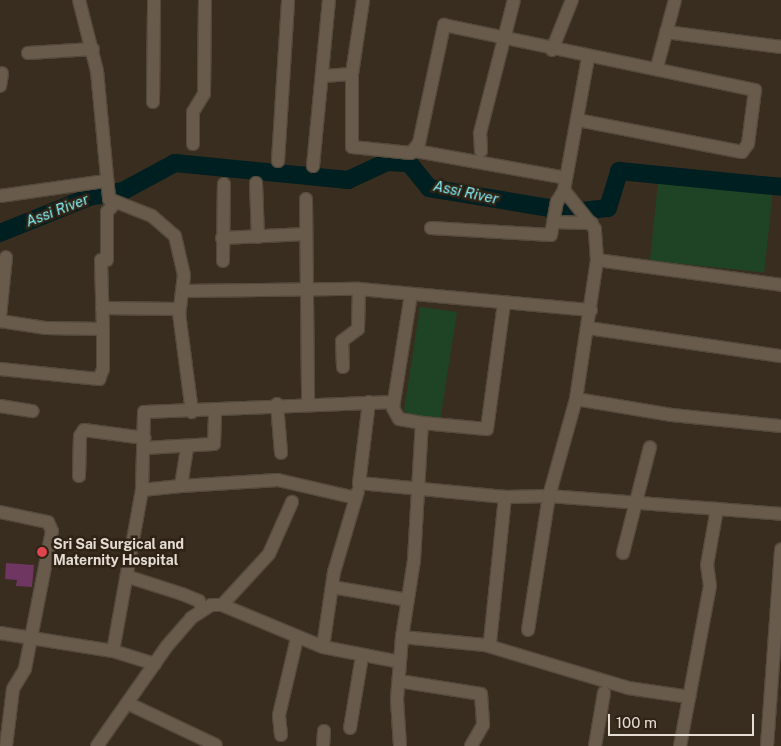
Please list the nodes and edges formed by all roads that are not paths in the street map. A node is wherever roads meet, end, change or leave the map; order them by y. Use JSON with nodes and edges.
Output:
{"nodes":[{"id":1,"x":79,"y":0,"type":"edge"},
{"id":2,"x":154,"y":0,"type":"edge"},
{"id":3,"x":205,"y":0,"type":"edge"},
{"id":4,"x":288,"y":0,"type":"edge"},
{"id":5,"x":330,"y":0,"type":"edge"},
{"id":6,"x":364,"y":0,"type":"edge"},
{"id":7,"x":514,"y":0,"type":"edge"},
{"id":8,"x":572,"y":0,"type":"edge"},
{"id":9,"x":674,"y":0,"type":"edge"},
{"id":10,"x":666,"y":32,"type":"junction"},
{"id":11,"x":504,"y":38,"type":"junction"},
{"id":12,"x":781,"y":47,"type":"edge"},
{"id":13,"x":93,"y":49,"type":"junction"},
{"id":14,"x":552,"y":50,"type":"junction"},
{"id":15,"x":28,"y":53,"type":"dead end"},
{"id":16,"x":588,"y":58,"type":"junction"},
{"id":17,"x":657,"y":67,"type":"junction"},
{"id":18,"x":352,"y":74,"type":"junction"},
{"id":19,"x":323,"y":76,"type":"junction"},
{"id":20,"x":153,"y":102,"type":"dead end"},
{"id":21,"x":577,"y":120,"type":"junction"},
{"id":22,"x":193,"y":144,"type":"dead end"},
{"id":23,"x":416,"y":151,"type":"junction"},
{"id":24,"x":482,"y":151,"type":"dead end"},
{"id":25,"x":278,"y":161,"type":"dead end"},
{"id":26,"x":313,"y":166,"type":"dead end"},
{"id":27,"x":256,"y":183,"type":"dead end"},
{"id":28,"x":106,"y":184,"type":"junction"},
{"id":29,"x":224,"y":184,"type":"dead end"},
{"id":30,"x":567,"y":189,"type":"junction"},
{"id":31,"x":0,"y":196,"type":"edge"},
{"id":32,"x":306,"y":199,"type":"dead end"},
{"id":33,"x":112,"y":201,"type":"junction"},
{"id":34,"x":554,"y":219,"type":"junction"},
{"id":35,"x":590,"y":220,"type":"junction"},
{"id":36,"x":431,"y":228,"type":"dead end"},
{"id":37,"x":306,"y":234,"type":"junction"},
{"id":38,"x":258,"y":236,"type":"junction"},
{"id":39,"x":222,"y":238,"type":"junction"},
{"id":40,"x":6,"y":257,"type":"dead end"},
{"id":41,"x":597,"y":260,"type":"junction"},
{"id":42,"x":223,"y":261,"type":"dead end"},
{"id":43,"x":781,"y":285,"type":"edge"},
{"id":44,"x":359,"y":289,"type":"junction"},
{"id":45,"x":307,"y":290,"type":"junction"},
{"id":46,"x":1,"y":291,"type":"edge"},
{"id":47,"x":184,"y":291,"type":"junction"},
{"id":48,"x":411,"y":294,"type":"junction"},
{"id":49,"x":504,"y":303,"type":"junction"},
{"id":50,"x":102,"y":308,"type":"junction"},
{"id":51,"x":180,"y":308,"type":"junction"},
{"id":52,"x":591,"y":310,"type":"junction"},
{"id":53,"x":0,"y":316,"type":"edge"},
{"id":54,"x":0,"y":321,"type":"edge"},
{"id":55,"x":103,"y":328,"type":"junction"},
{"id":56,"x":588,"y":328,"type":"junction"},
{"id":57,"x":781,"y":356,"type":"edge"},
{"id":58,"x":343,"y":367,"type":"dead end"},
{"id":59,"x":0,"y":369,"type":"edge"},
{"id":60,"x":576,"y":399,"type":"junction"},
{"id":61,"x":369,"y":402,"type":"junction"},
{"id":62,"x":394,"y":402,"type":"junction"},
{"id":63,"x":308,"y":403,"type":"junction"},
{"id":64,"x":277,"y":404,"type":"junction"},
{"id":65,"x":0,"y":406,"type":"edge"},
{"id":66,"x":33,"y":411,"type":"dead end"},
{"id":67,"x":192,"y":412,"type":"junction"},
{"id":68,"x":215,"y":412,"type":"junction"},
{"id":69,"x":422,"y":423,"type":"junction"},
{"id":70,"x":781,"y":426,"type":"edge"},
{"id":71,"x":144,"y":443,"type":"junction"},
{"id":72,"x":650,"y":447,"type":"dead end"},
{"id":73,"x":187,"y":449,"type":"junction"},
{"id":74,"x":280,"y":453,"type":"dead end"},
{"id":75,"x":79,"y":476,"type":"dead end"},
{"id":76,"x":359,"y":483,"type":"junction"},
{"id":77,"x":182,"y":486,"type":"junction"},
{"id":78,"x":416,"y":487,"type":"junction"},
{"id":79,"x":142,"y":490,"type":"junction"},
{"id":80,"x":549,"y":496,"type":"junction"},
{"id":81,"x":505,"y":497,"type":"junction"},
{"id":82,"x":356,"y":498,"type":"junction"},
{"id":83,"x":292,"y":502,"type":"dead end"},
{"id":84,"x":637,"y":504,"type":"junction"},
{"id":85,"x":717,"y":509,"type":"junction"},
{"id":86,"x":0,"y":512,"type":"edge"},
{"id":87,"x":781,"y":514,"type":"edge"},
{"id":88,"x":781,"y":548,"type":"edge"},
{"id":89,"x":623,"y":553,"type":"dead end"},
{"id":90,"x":129,"y":577,"type":"junction"},
{"id":91,"x":332,"y":587,"type":"junction"},
{"id":92,"x":408,"y":600,"type":"junction"},
{"id":93,"x":222,"y":605,"type":"junction"},
{"id":94,"x":778,"y":606,"type":"edge"},
{"id":95,"x":202,"y":609,"type":"junction"},
{"id":96,"x":528,"y":630,"type":"dead end"},
{"id":97,"x":0,"y":633,"type":"edge"},
{"id":98,"x":402,"y":637,"type":"junction"},
{"id":99,"x":32,"y":638,"type":"junction"},
{"id":100,"x":297,"y":638,"type":"junction"},
{"id":101,"x":485,"y":645,"type":"junction"},
{"id":102,"x":323,"y":647,"type":"junction"},
{"id":103,"x":113,"y":652,"type":"junction"},
{"id":104,"x":362,"y":656,"type":"junction"},
{"id":105,"x":400,"y":662,"type":"junction"},
{"id":106,"x":155,"y":664,"type":"junction"},
{"id":107,"x":399,"y":681,"type":"junction"},
{"id":108,"x":604,"y":693,"type":"dead end"},
{"id":109,"x":689,"y":697,"type":"junction"},
{"id":110,"x":127,"y":703,"type":"junction"},
{"id":111,"x":350,"y":728,"type":"dead end"},
{"id":112,"x":324,"y":731,"type":"dead end"},
{"id":113,"x":281,"y":735,"type":"dead end"},
{"id":114,"x":216,"y":745,"type":"dead end"},
{"id":115,"x":6,"y":746,"type":"edge"},
{"id":116,"x":97,"y":746,"type":"edge"},
{"id":117,"x":323,"y":746,"type":"edge"},
{"id":118,"x":400,"y":746,"type":"edge"},
{"id":119,"x":471,"y":746,"type":"edge"},
{"id":120,"x":595,"y":746,"type":"edge"},
{"id":121,"x":680,"y":746,"type":"edge"},
{"id":122,"x":767,"y":746,"type":"edge"}],
"edges":[{"from":1,"to":13,"type":"street"},
{"from":2,"to":20,"type":"street"},
{"from":3,"to":22,"type":"street"},
{"from":4,"to":25,"type":"street"},
{"from":5,"to":19,"type":"street"},
{"from":6,"to":18,"type":"street"},
{"from":7,"to":11,"type":"street"},
{"from":8,"to":14,"type":"street"},
{"from":9,"to":10,"type":"street"},
{"from":10,"to":12,"type":"street"},
{"from":10,"to":17,"type":"street"},
{"from":11,"to":14,"type":"street"},
{"from":11,"to":23,"type":"street"},
{"from":11,"to":24,"type":"street"},
{"from":13,"to":15,"type":"street"},
{"from":13,"to":28,"type":"street"},
{"from":14,"to":16,"type":"street"},
{"from":16,"to":17,"type":"street"},
{"from":16,"to":21,"type":"street"},
{"from":17,"to":21,"type":"street"},
{"from":18,"to":19,"type":"street"},
{"from":18,"to":23,"type":"street"},
{"from":19,"to":26,"type":"street"},
{"from":21,"to":30,"type":"street"},
{"from":23,"to":30,"type":"street"},
{"from":27,"to":38,"type":"street"},
{"from":28,"to":31,"type":"street"},
{"from":28,"to":33,"type":"street"},
{"from":29,"to":39,"type":"street"},
{"from":30,"to":34,"type":"street"},
{"from":30,"to":35,"type":"street"},
{"from":32,"to":37,"type":"street"},
{"from":33,"to":47,"type":"street"},
{"from":33,"to":50,"type":"street"},
{"from":34,"to":35,"type":"street"},
{"from":34,"to":36,"type":"street"},
{"from":35,"to":41,"type":"street"},
{"from":37,"to":38,"type":"street"},
{"from":37,"to":45,"type":"street"},
{"from":38,"to":39,"type":"street"},
{"from":39,"to":42,"type":"street"},
{"from":40,"to":46,"type":"street"},
{"from":41,"to":43,"type":"street"},
{"from":41,"to":52,"type":"street"},
{"from":44,"to":45,"type":"street"},
{"from":44,"to":48,"type":"street"},
{"from":44,"to":58,"type":"street"},
{"from":45,"to":47,"type":"street"},
{"from":45,"to":63,"type":"street"},
{"from":46,"to":53,"type":"street"},
{"from":47,"to":51,"type":"street"},
{"from":48,"to":49,"type":"street"},
{"from":48,"to":62,"type":"street"},
{"from":49,"to":52,"type":"street"},
{"from":49,"to":69,"type":"street"},
{"from":50,"to":51,"type":"street"},
{"from":50,"to":55,"type":"street"},
{"from":51,"to":67,"type":"street"},
{"from":52,"to":56,"type":"street"},
{"from":54,"to":55,"type":"street"},
{"from":55,"to":59,"type":"street"},
{"from":56,"to":57,"type":"street"},
{"from":56,"to":60,"type":"street"},
{"from":60,"to":70,"type":"street"},
{"from":60,"to":80,"type":"street"},
{"from":61,"to":62,"type":"street"},
{"from":61,"to":63,"type":"street"},
{"from":61,"to":76,"type":"street"},
{"from":62,"to":69,"type":"street"},
{"from":63,"to":64,"type":"street"},
{"from":64,"to":68,"type":"street"},
{"from":64,"to":74,"type":"street"},
{"from":65,"to":66,"type":"street"},
{"from":67,"to":68,"type":"street"},
{"from":67,"to":71,"type":"street"},
{"from":68,"to":73,"type":"street"},
{"from":69,"to":78,"type":"street"},
{"from":71,"to":73,"type":"street"},
{"from":71,"to":75,"type":"street"},
{"from":71,"to":79,"type":"street"},
{"from":72,"to":84,"type":"street"},
{"from":73,"to":77,"type":"street"},
{"from":76,"to":78,"type":"street"},
{"from":76,"to":82,"type":"street"},
{"from":77,"to":79,"type":"street"},
{"from":77,"to":82,"type":"street"},
{"from":78,"to":81,"type":"street"},
{"from":78,"to":92,"type":"street"},
{"from":79,"to":90,"type":"street"},
{"from":80,"to":81,"type":"street"},
{"from":80,"to":84,"type":"street"},
{"from":80,"to":96,"type":"street"},
{"from":81,"to":101,"type":"street"},
{"from":82,"to":91,"type":"street"},
{"from":83,"to":93,"type":"street"},
{"from":84,"to":85,"type":"street"},
{"from":84,"to":89,"type":"street"},
{"from":85,"to":87,"type":"street"},
{"from":85,"to":109,"type":"street"},
{"from":86,"to":99,"type":"street"},
{"from":88,"to":94,"type":"street"},
{"from":90,"to":95,"type":"street"},
{"from":90,"to":103,"type":"street"},
{"from":91,"to":92,"type":"street"},
{"from":91,"to":102,"type":"street"},
{"from":92,"to":98,"type":"street"},
{"from":93,"to":95,"type":"street"},
{"from":93,"to":100,"type":"street"},
{"from":94,"to":122,"type":"street"},
{"from":95,"to":106,"type":"street"},
{"from":97,"to":99,"type":"street"},
{"from":98,"to":101,"type":"street"},
{"from":98,"to":105,"type":"street"},
{"from":99,"to":103,"type":"street"},
{"from":99,"to":115,"type":"street"},
{"from":100,"to":102,"type":"street"},
{"from":100,"to":113,"type":"street"},
{"from":101,"to":109,"type":"street"},
{"from":102,"to":104,"type":"street"},
{"from":103,"to":106,"type":"street"},
{"from":104,"to":105,"type":"street"},
{"from":104,"to":111,"type":"street"},
{"from":105,"to":107,"type":"street"},
{"from":106,"to":110,"type":"street"},
{"from":107,"to":118,"type":"street"},
{"from":107,"to":119,"type":"street"},
{"from":108,"to":120,"type":"street"},
{"from":109,"to":121,"type":"street"},
{"from":110,"to":114,"type":"street"},
{"from":110,"to":116,"type":"street"},
{"from":112,"to":117,"type":"street"}]}
